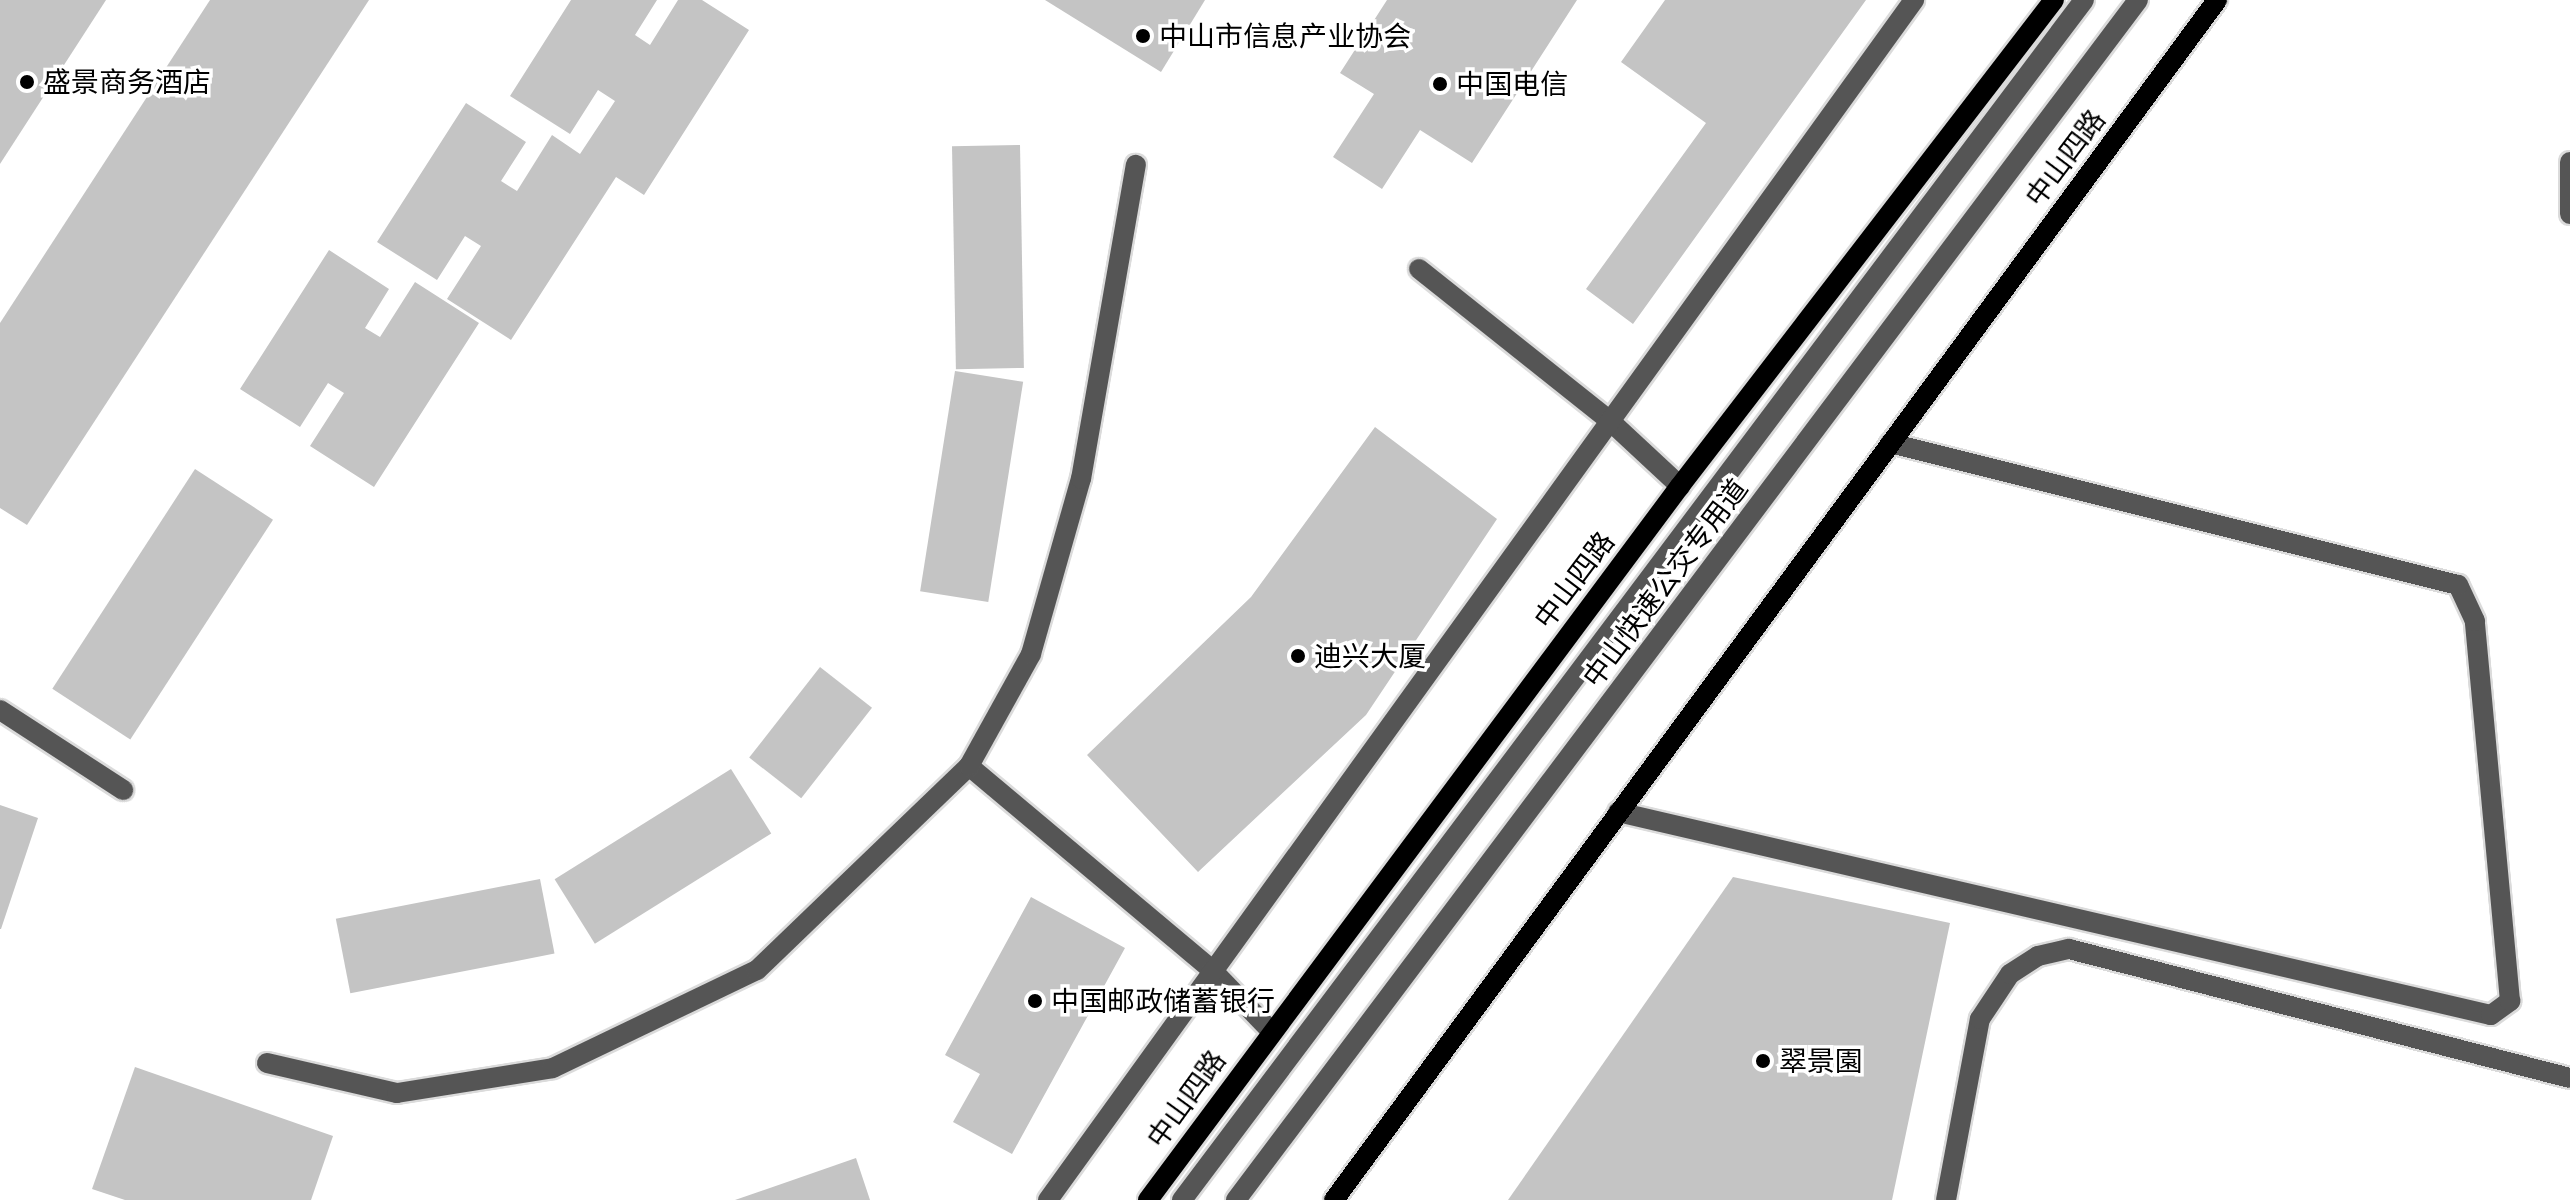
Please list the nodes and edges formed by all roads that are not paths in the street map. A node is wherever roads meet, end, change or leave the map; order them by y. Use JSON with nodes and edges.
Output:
{"nodes":[{"id":1,"x":1914,"y":0,"type":"edge"},
{"id":2,"x":2054,"y":0,"type":"edge"},
{"id":3,"x":2084,"y":0,"type":"edge"},
{"id":4,"x":2138,"y":0,"type":"edge"},
{"id":5,"x":2217,"y":0,"type":"edge"},
{"id":6,"x":2570,"y":162,"type":"edge"},
{"id":7,"x":1136,"y":165,"type":"dead end"},
{"id":8,"x":2570,"y":214,"type":"edge"},
{"id":9,"x":1419,"y":269,"type":"dead end"},
{"id":10,"x":1610,"y":421,"type":"junction"},
{"id":11,"x":1890,"y":443,"type":"junction"},
{"id":12,"x":1680,"y":486,"type":"junction"},
{"id":13,"x":0,"y":710,"type":"edge"},
{"id":14,"x":969,"y":766,"type":"junction"},
{"id":15,"x":123,"y":790,"type":"dead end"},
{"id":16,"x":1618,"y":812,"type":"junction"},
{"id":17,"x":1213,"y":971,"type":"junction"},
{"id":18,"x":1271,"y":1031,"type":"junction"},
{"id":19,"x":267,"y":1063,"type":"dead end"},
{"id":20,"x":2570,"y":1078,"type":"edge"},
{"id":21,"x":1048,"y":1200,"type":"edge"},
{"id":22,"x":1148,"y":1200,"type":"edge"},
{"id":23,"x":1182,"y":1200,"type":"edge"},
{"id":24,"x":1236,"y":1200,"type":"edge"},
{"id":25,"x":1334,"y":1200,"type":"edge"},
{"id":26,"x":1946,"y":1200,"type":"edge"}],
"edges":[{"from":1,"to":10,"type":"street"},
{"from":2,"to":12,"type":"main road","name":"中山四路"},
{"from":3,"to":23,"type":"street","name":"中山快速公交专用道"},
{"from":4,"to":24,"type":"street","name":"中山快速公交专用道"},
{"from":5,"to":11,"type":"main road","name":"中山四路"},
{"from":6,"to":8,"type":"street"},
{"from":7,"to":14,"type":"street"},
{"from":9,"to":10,"type":"street"},
{"from":10,"to":12,"type":"street"},
{"from":10,"to":17,"type":"street"},
{"from":11,"to":16,"type":"main road","name":"中山四路"},
{"from":11,"to":16,"type":"street"},
{"from":12,"to":18,"type":"main road","name":"中山四路"},
{"from":13,"to":15,"type":"street"},
{"from":14,"to":17,"type":"street"},
{"from":14,"to":19,"type":"street"},
{"from":16,"to":25,"type":"main road","name":"中山四路"},
{"from":17,"to":18,"type":"street"},
{"from":17,"to":21,"type":"street"},
{"from":18,"to":22,"type":"main road","name":"中山四路"},
{"from":20,"to":26,"type":"street"}]}
